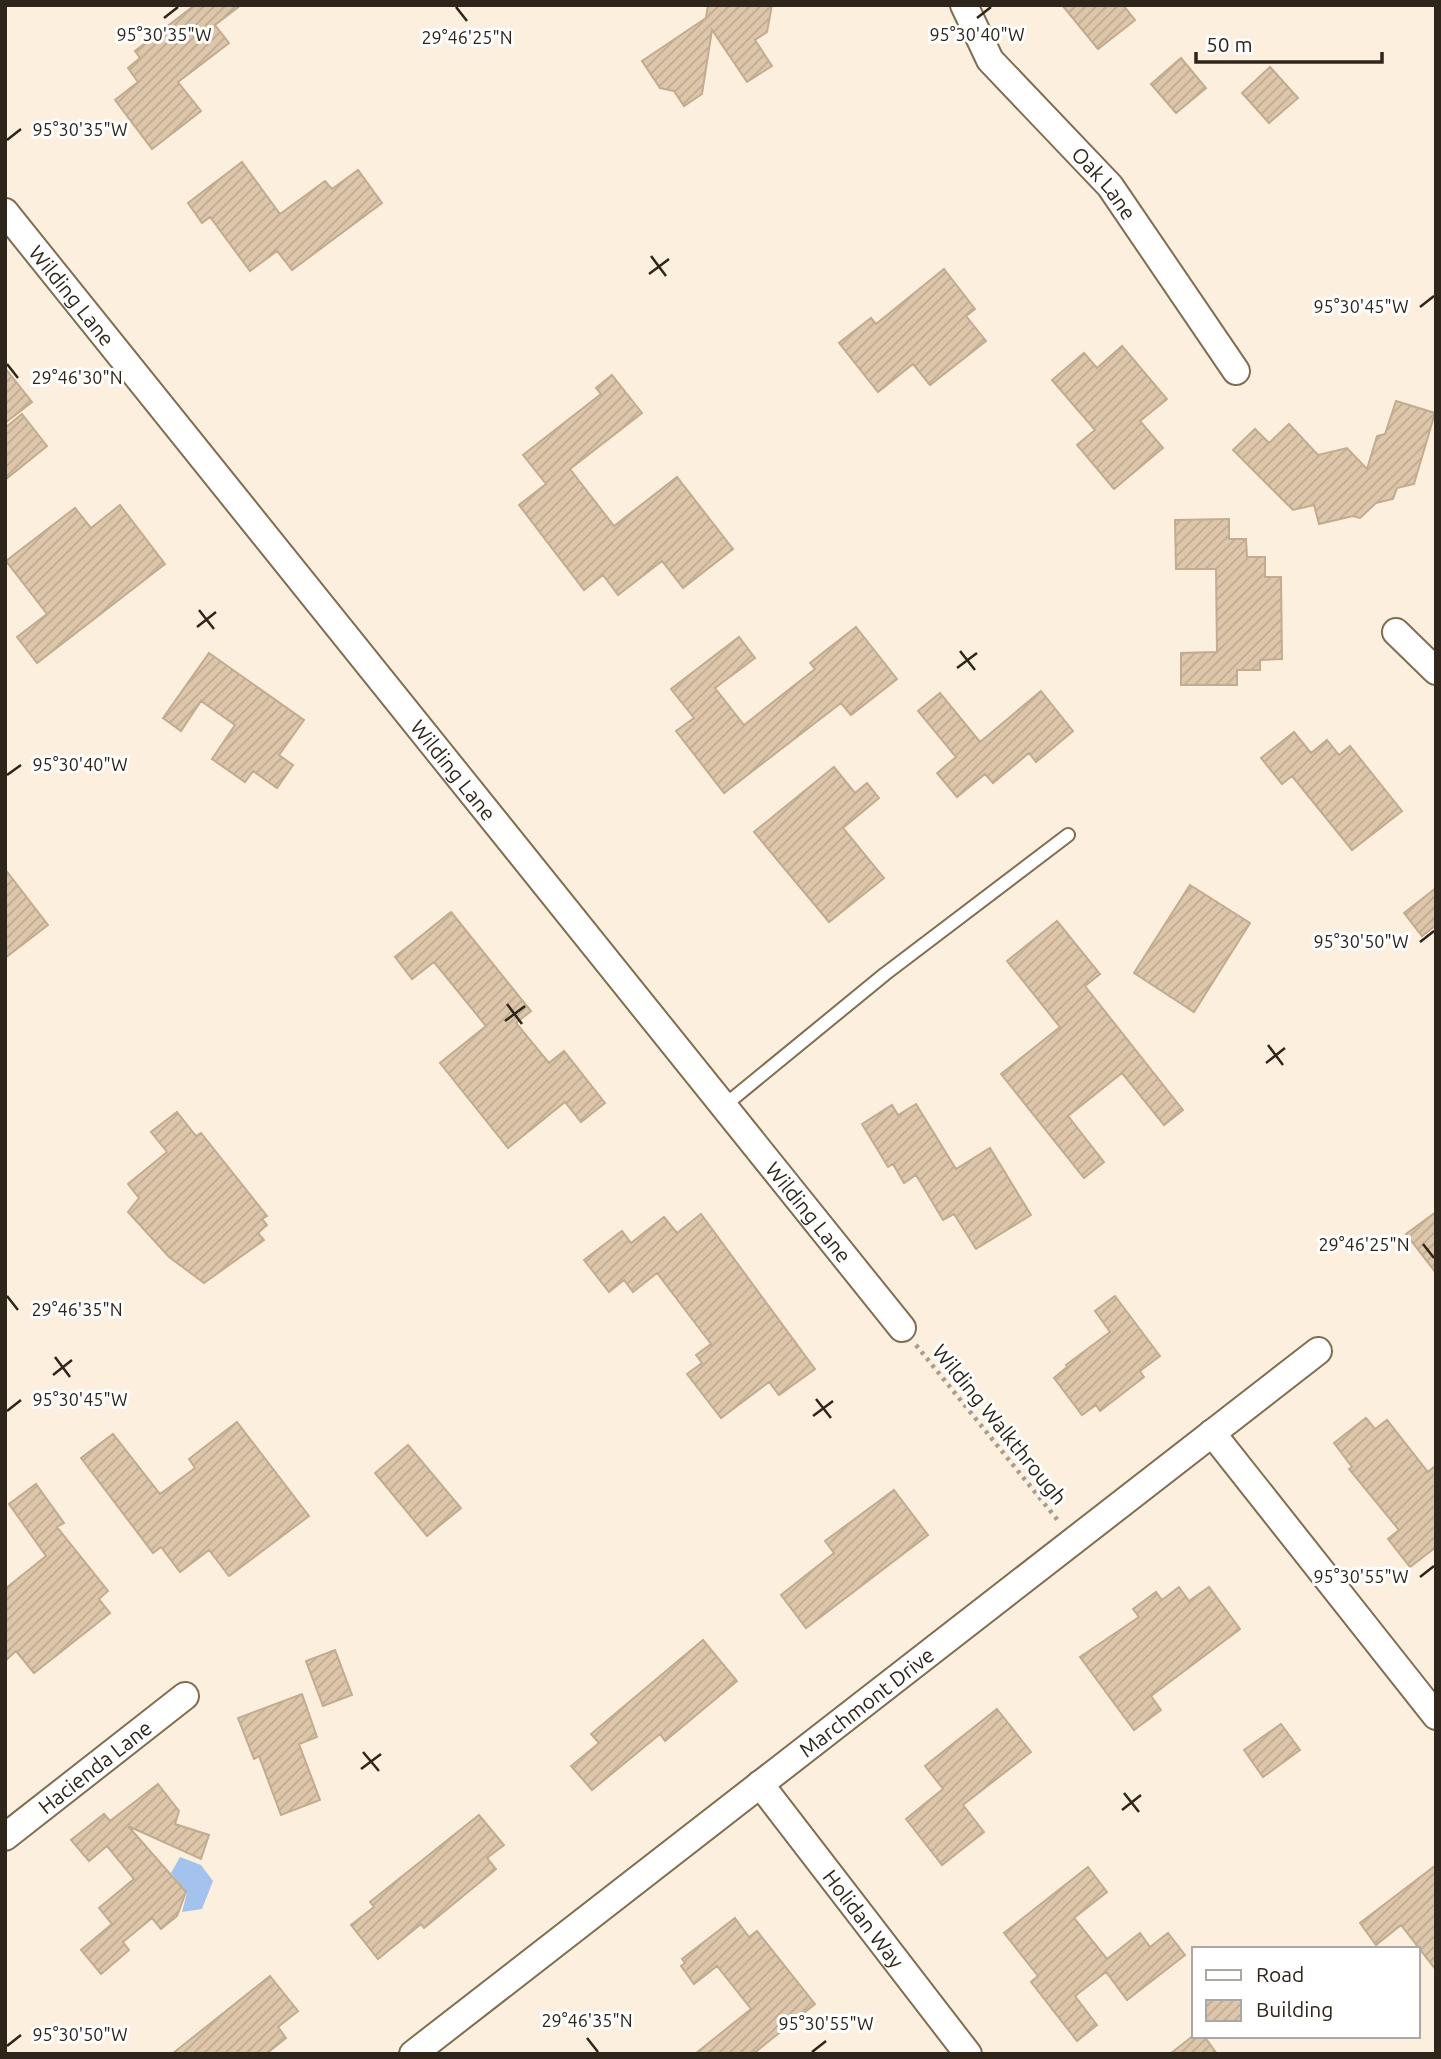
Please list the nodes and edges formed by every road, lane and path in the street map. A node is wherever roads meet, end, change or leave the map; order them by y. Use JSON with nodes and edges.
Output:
{"nodes":[{"id":1,"x":964,"y":5,"type":"edge"},
{"id":2,"x":5,"y":212,"type":"edge"},
{"id":3,"x":1236,"y":370,"type":"dead end"},
{"id":4,"x":1396,"y":632,"type":"dead end"},
{"id":5,"x":1436,"y":671,"type":"edge"},
{"id":6,"x":1068,"y":835,"type":"dead end"},
{"id":7,"x":725,"y":1105,"type":"junction"},
{"id":8,"x":902,"y":1328,"type":"joint"},
{"id":9,"x":1318,"y":1351,"type":"dead end"},
{"id":10,"x":1212,"y":1433,"type":"junction"},
{"id":11,"x":1073,"y":1540,"type":"junction"},
{"id":12,"x":185,"y":1696,"type":"dead end"},
{"id":13,"x":1436,"y":1716,"type":"edge"},
{"id":14,"x":760,"y":1784,"type":"junction"},
{"id":15,"x":5,"y":1837,"type":"edge"},
{"id":16,"x":413,"y":2054,"type":"edge"},
{"id":17,"x":968,"y":2054,"type":"edge"}],
"edges":[{"from":1,"to":3,"type":"street","name":"Oak Lane"},
{"from":2,"to":7,"type":"street","name":"Wilding Lane"},
{"from":4,"to":5,"type":"street"},
{"from":6,"to":7,"type":"lane"},
{"from":7,"to":8,"type":"street","name":"Wilding Lane"},
{"from":8,"to":11,"type":"path","name":"Wilding Walkthrough"},
{"from":9,"to":10,"type":"street","name":"Marchmont Drive"},
{"from":10,"to":11,"type":"street","name":"Marchmont Drive"},
{"from":10,"to":13,"type":"street"},
{"from":11,"to":14,"type":"street","name":"Marchmont Drive"},
{"from":12,"to":15,"type":"street","name":"Hacienda Lane"},
{"from":14,"to":16,"type":"street","name":"Marchmont Drive"},
{"from":14,"to":17,"type":"street","name":"Holidan Way"}]}
